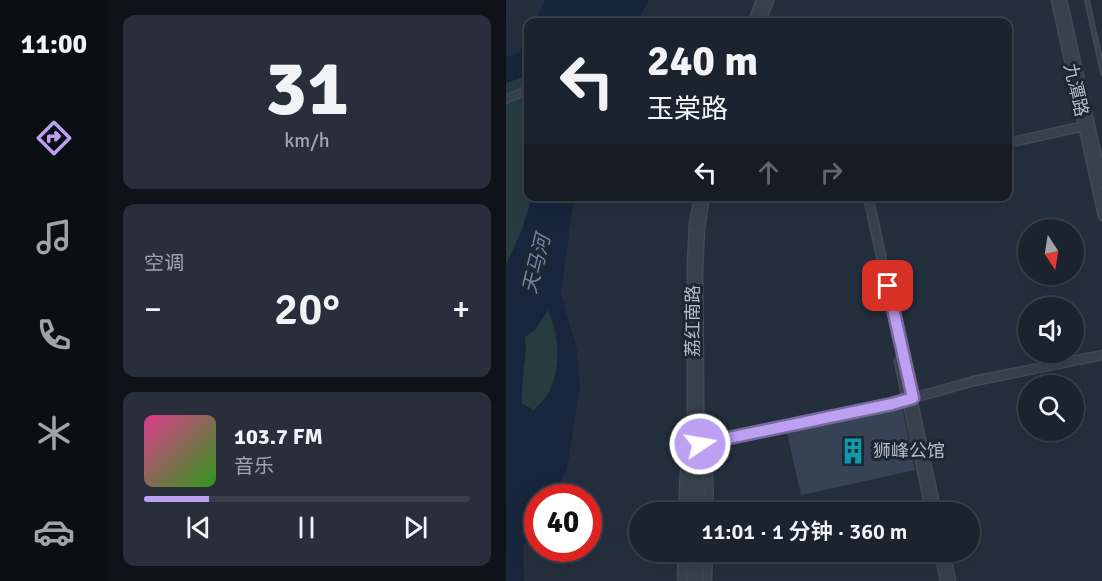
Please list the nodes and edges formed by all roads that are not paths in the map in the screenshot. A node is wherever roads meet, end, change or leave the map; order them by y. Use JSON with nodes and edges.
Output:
{"nodes":[{"id":1,"x":761,"y":0,"type":"edge"},
{"id":2,"x":769,"y":0,"type":"edge"},
{"id":3,"x":1056,"y":0,"type":"edge"},
{"id":4,"x":1062,"y":0,"type":"edge"},
{"id":5,"x":1087,"y":0,"type":"edge"},
{"id":6,"x":755,"y":18,"type":"edge"},
{"id":7,"x":762,"y":18,"type":"edge"},
{"id":8,"x":1103,"y":73,"type":"edge"},
{"id":9,"x":524,"y":92,"type":"edge"},
{"id":10,"x":506,"y":99,"type":"edge"},
{"id":11,"x":1087,"y":125,"type":"junction"},
{"id":12,"x":1012,"y":142,"type":"edge"},
{"id":13,"x":1103,"y":183,"type":"edge"},
{"id":14,"x":698,"y":201,"type":"edge"},
{"id":15,"x":704,"y":201,"type":"edge"},
{"id":16,"x":864,"y":201,"type":"edge"},
{"id":17,"x":869,"y":201,"type":"edge"},
{"id":18,"x":1103,"y":216,"type":"edge"},
{"id":19,"x":1103,"y":355,"type":"edge"},
{"id":20,"x":910,"y":399,"type":"junction"},
{"id":21,"x":696,"y":445,"type":"junction"},
{"id":22,"x":684,"y":502,"type":"edge"},
{"id":23,"x":693,"y":502,"type":"edge"},
{"id":24,"x":699,"y":502,"type":"edge"},
{"id":25,"x":709,"y":502,"type":"edge"},
{"id":26,"x":929,"y":502,"type":"edge"},
{"id":27,"x":934,"y":502,"type":"edge"},
{"id":28,"x":683,"y":562,"type":"edge"},
{"id":29,"x":691,"y":562,"type":"edge"},
{"id":30,"x":699,"y":562,"type":"edge"},
{"id":31,"x":708,"y":562,"type":"edge"},
{"id":32,"x":941,"y":562,"type":"edge"},
{"id":33,"x":947,"y":562,"type":"edge"},
{"id":34,"x":682,"y":581,"type":"edge"},
{"id":35,"x":690,"y":581,"type":"edge"},
{"id":36,"x":698,"y":581,"type":"edge"},
{"id":37,"x":707,"y":581,"type":"edge"},
{"id":38,"x":945,"y":581,"type":"edge"},
{"id":39,"x":951,"y":581,"type":"edge"}],
"edges":[{"from":1,"to":6,"type":"street"},
{"from":2,"to":7,"type":"street"},
{"from":3,"to":11,"type":"street","name":"九潭路"},
{"from":4,"to":11,"type":"street","name":"九潭路"},
{"from":5,"to":8,"type":"lane"},
{"from":9,"to":10,"type":"street"},
{"from":11,"to":12,"type":"street"},
{"from":11,"to":13,"type":"street","name":"九潭路"},
{"from":11,"to":18,"type":"street","name":"九潭路"},
{"from":14,"to":21,"type":"street","name":"荔红南路"},
{"from":15,"to":21,"type":"street","name":"荔红南路"},
{"from":16,"to":20,"type":"street"},
{"from":17,"to":20,"type":"street"},
{"from":19,"to":20,"type":"street"},
{"from":20,"to":21,"type":"street"},
{"from":20,"to":26,"type":"street"},
{"from":20,"to":27,"type":"street"},
{"from":21,"to":22,"type":"street"},
{"from":21,"to":23,"type":"street"},
{"from":21,"to":24,"type":"street"},
{"from":21,"to":25,"type":"street"},
{"from":28,"to":34,"type":"street"},
{"from":29,"to":35,"type":"street"},
{"from":30,"to":36,"type":"street"},
{"from":31,"to":37,"type":"street"},
{"from":32,"to":38,"type":"street"},
{"from":33,"to":39,"type":"street"}]}
